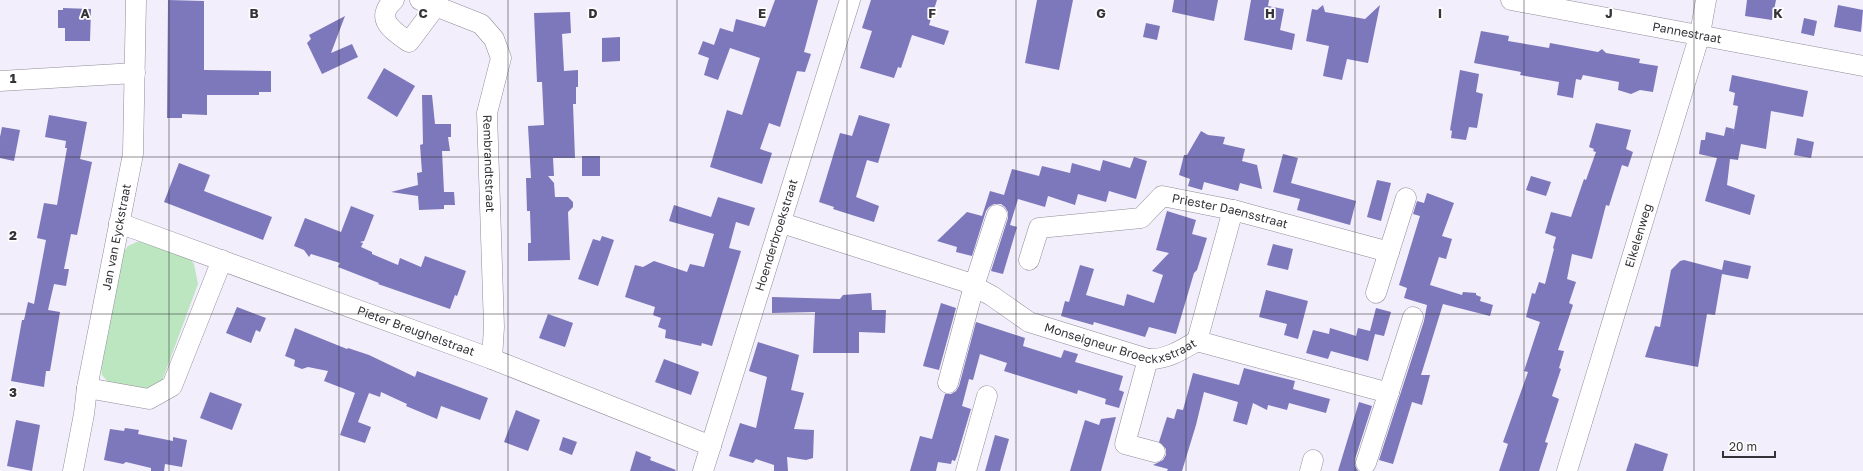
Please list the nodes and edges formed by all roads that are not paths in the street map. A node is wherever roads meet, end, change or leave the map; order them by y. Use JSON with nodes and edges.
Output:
{"nodes":[{"id":1,"x":136,"y":0,"type":"edge"},
{"id":2,"x":394,"y":0,"type":"edge"},
{"id":3,"x":850,"y":0,"type":"edge"},
{"id":4,"x":1511,"y":0,"type":"edge"},
{"id":5,"x":1706,"y":0,"type":"edge"},
{"id":6,"x":428,"y":3,"type":"edge"},
{"id":7,"x":1700,"y":34,"type":"junction"},
{"id":8,"x":1863,"y":66,"type":"edge"},
{"id":9,"x":135,"y":73,"type":"junction"},
{"id":10,"x":0,"y":81,"type":"edge"},
{"id":11,"x":1406,"y":198,"type":"dead end"},
{"id":12,"x":1233,"y":210,"type":"junction"},
{"id":13,"x":997,"y":215,"type":"dead end"},
{"id":14,"x":119,"y":223,"type":"junction"},
{"id":15,"x":782,"y":223,"type":"junction"},
{"id":16,"x":1389,"y":252,"type":"junction"},
{"id":17,"x":222,"y":260,"type":"junction"},
{"id":18,"x":1029,"y":260,"type":"dead end"},
{"id":19,"x":974,"y":286,"type":"junction"},
{"id":20,"x":1376,"y":293,"type":"dead end"},
{"id":21,"x":1413,"y":317,"type":"dead end"},
{"id":22,"x":1197,"y":340,"type":"junction"},
{"id":23,"x":492,"y":359,"type":"junction"},
{"id":24,"x":1148,"y":359,"type":"junction"},
{"id":25,"x":948,"y":384,"type":"dead end"},
{"id":26,"x":87,"y":388,"type":"junction"},
{"id":27,"x":1389,"y":393,"type":"junction"},
{"id":28,"x":987,"y":396,"type":"dead end"},
{"id":29,"x":711,"y":446,"type":"junction"},
{"id":30,"x":1155,"y":452,"type":"dead end"},
{"id":31,"x":1366,"y":463,"type":"dead end"},
{"id":32,"x":73,"y":471,"type":"edge"},
{"id":33,"x":703,"y":471,"type":"edge"},
{"id":34,"x":966,"y":471,"type":"edge"},
{"id":35,"x":1567,"y":471,"type":"edge"}],
"edges":[{"from":1,"to":9,"type":"street","name":"Jan van Eyckstraat"},
{"from":2,"to":6,"type":"street","name":"Rembrandtstraat"},
{"from":3,"to":15,"type":"street","name":"Hoenderbroekstraat"},
{"from":4,"to":7,"type":"street","name":"Pannestraat"},
{"from":5,"to":7,"type":"street","name":"Eikelenweg"},
{"from":6,"to":23,"type":"street","name":"Rembrandtstraat"},
{"from":7,"to":8,"type":"street","name":"Pannestraat"},
{"from":7,"to":35,"type":"street","name":"Eikelenweg"},
{"from":9,"to":10,"type":"street"},
{"from":9,"to":14,"type":"street","name":"Jan van Eyckstraat"},
{"from":11,"to":16,"type":"street"},
{"from":12,"to":16,"type":"street","name":"Priester Daensstraat"},
{"from":12,"to":18,"type":"street","name":"Priester Daensstraat"},
{"from":12,"to":22,"type":"street"},
{"from":13,"to":19,"type":"street"},
{"from":14,"to":17,"type":"street","name":"Pieter Breughelstraat"},
{"from":14,"to":26,"type":"street","name":"Jan van Eyckstraat"},
{"from":15,"to":19,"type":"street","name":"Monseigneur Broeckxstraat"},
{"from":15,"to":29,"type":"street","name":"Hoenderbroekstraat"},
{"from":16,"to":20,"type":"street"},
{"from":17,"to":23,"type":"street","name":"Pieter Breughelstraat"},
{"from":17,"to":26,"type":"street"},
{"from":19,"to":24,"type":"street","name":"Monseigneur Broeckxstraat"},
{"from":19,"to":25,"type":"street"},
{"from":21,"to":27,"type":"street"},
{"from":22,"to":24,"type":"street","name":"Monseigneur Broeckxstraat"},
{"from":22,"to":27,"type":"street","name":"Monseigneur Broeckxstraat"},
{"from":23,"to":29,"type":"street","name":"Pieter Breughelstraat"},
{"from":24,"to":30,"type":"street"},
{"from":26,"to":32,"type":"street","name":"Jan van Eyckstraat"},
{"from":27,"to":31,"type":"street"},
{"from":28,"to":34,"type":"street"},
{"from":29,"to":33,"type":"street","name":"Hoenderbroekstraat"}]}
